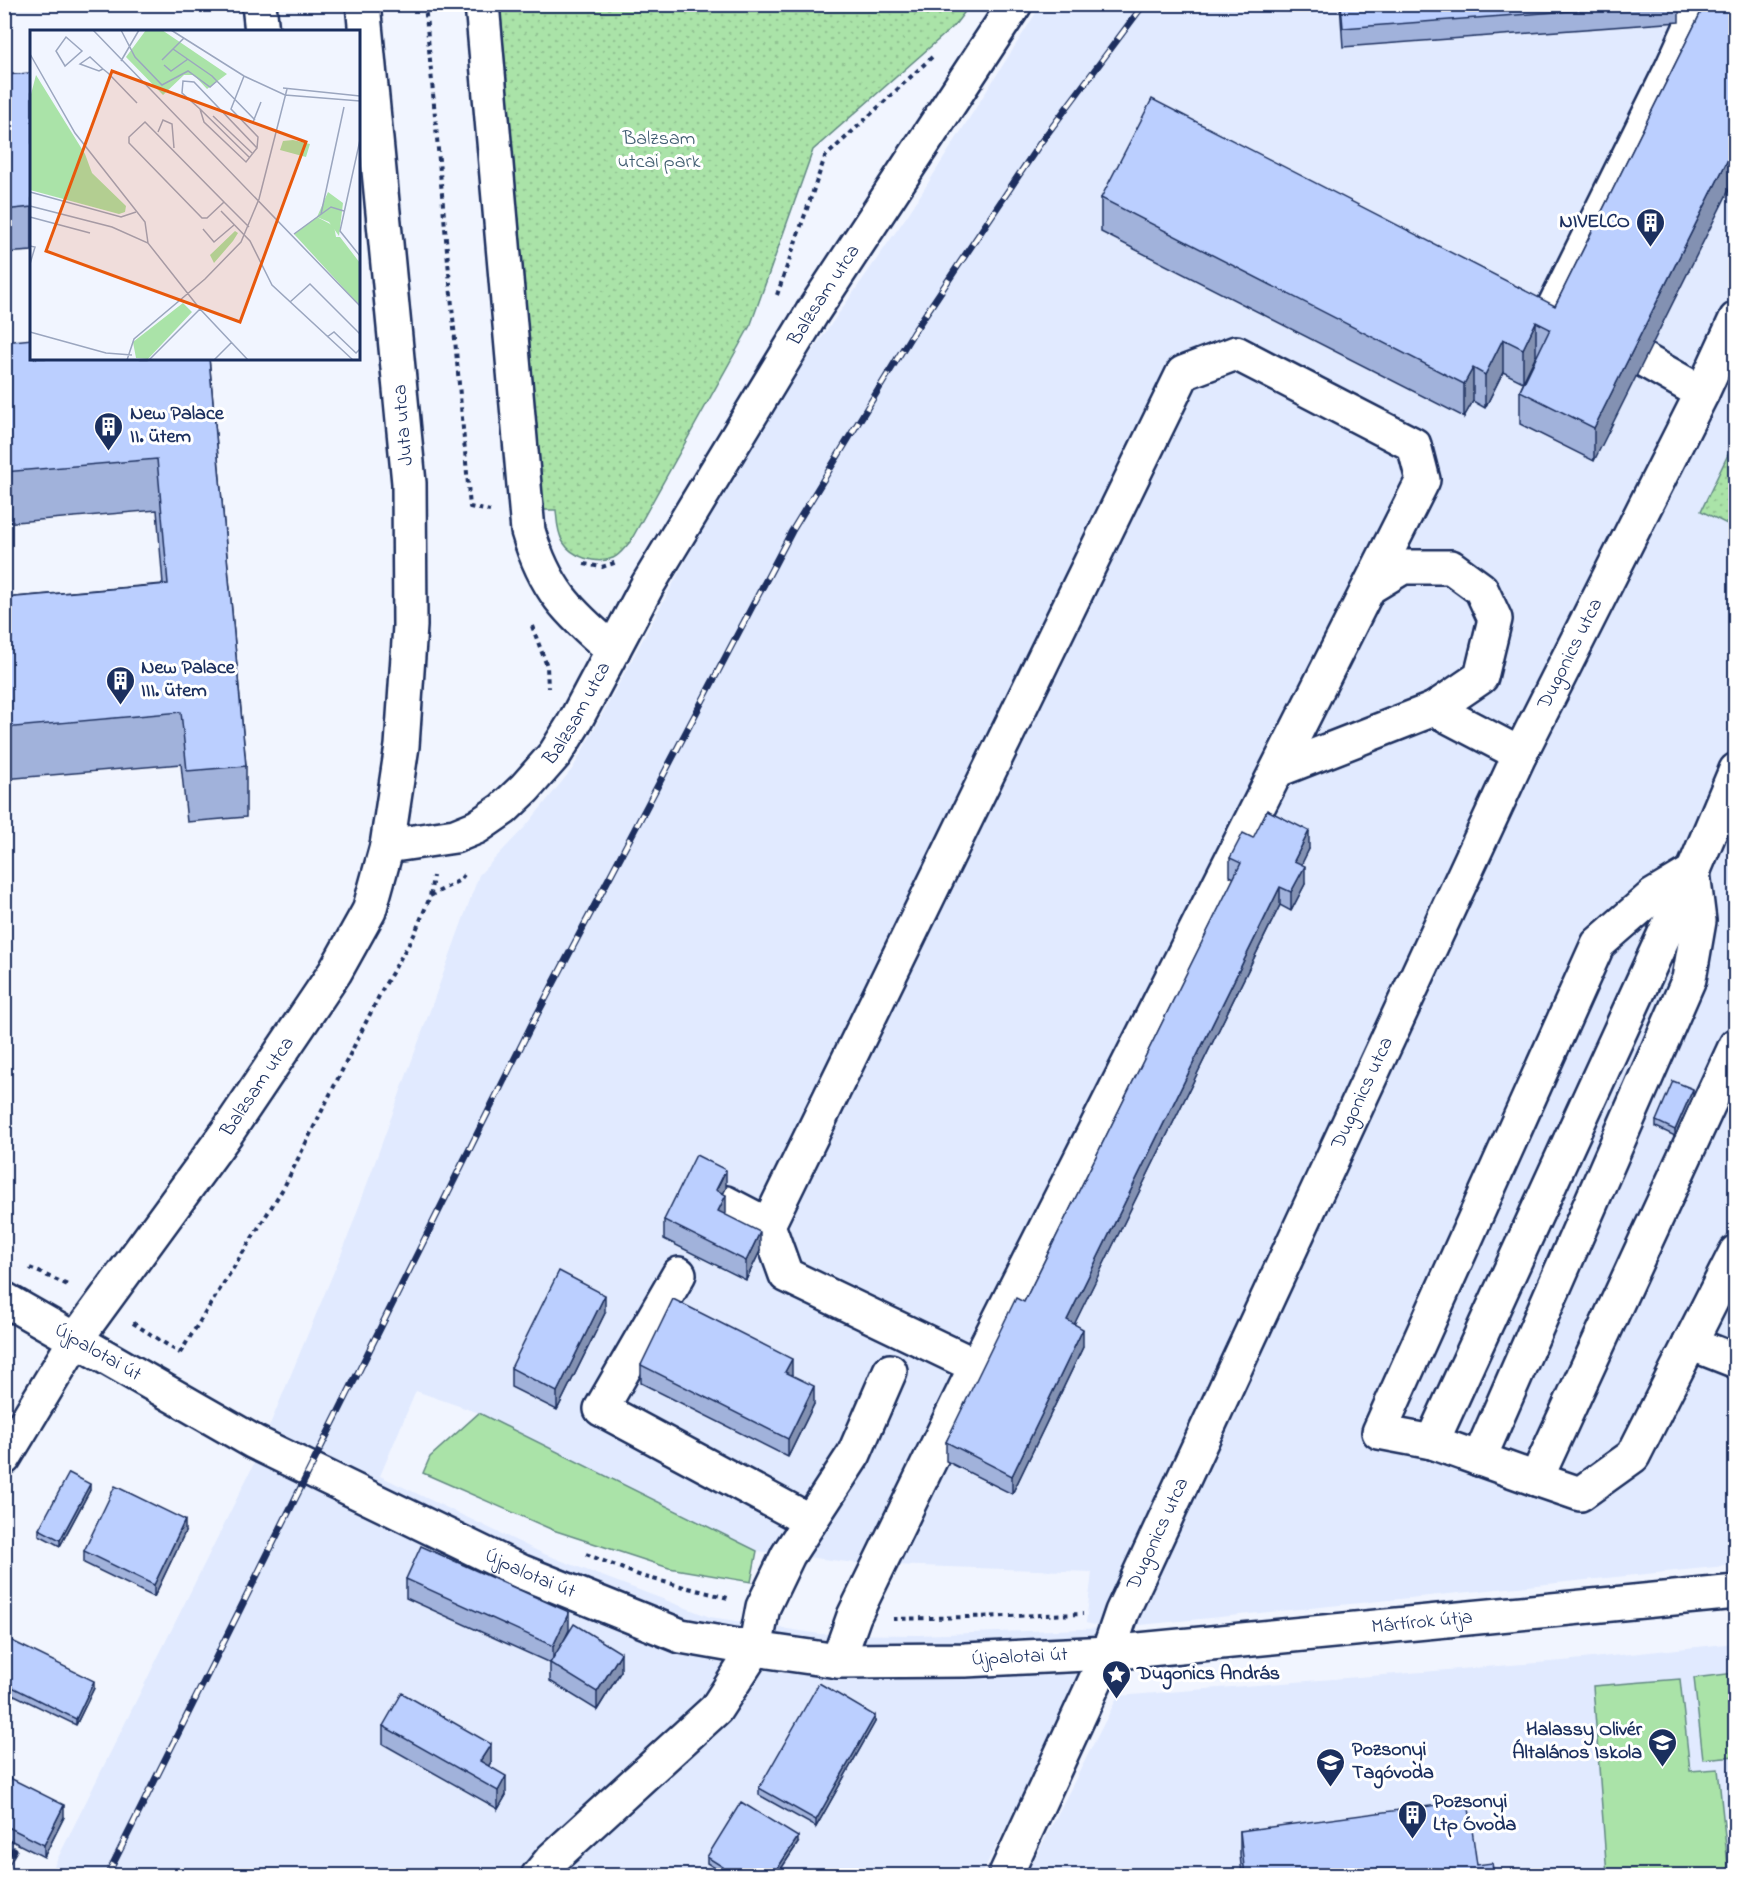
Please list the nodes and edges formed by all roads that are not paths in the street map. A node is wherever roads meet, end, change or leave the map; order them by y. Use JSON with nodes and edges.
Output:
{"nodes":[{"id":1,"x":260,"y":4,"type":"edge"},
{"id":2,"x":363,"y":4,"type":"edge"},
{"id":3,"x":482,"y":4,"type":"edge"},
{"id":4,"x":1015,"y":4,"type":"edge"},
{"id":5,"x":1701,"y":4,"type":"edge"},
{"id":6,"x":262,"y":30,"type":"edge"},
{"id":7,"x":1552,"y":311,"type":"edge"},
{"id":8,"x":1736,"y":319,"type":"edge"},
{"id":9,"x":1644,"y":360,"type":"edge"},
{"id":10,"x":1702,"y":393,"type":"junction"},
{"id":11,"x":1370,"y":587,"type":"junction"},
{"id":12,"x":614,"y":650,"type":"junction"},
{"id":13,"x":1434,"y":709,"type":"junction"},
{"id":14,"x":1520,"y":754,"type":"junction"},
{"id":15,"x":1278,"y":770,"type":"junction"},
{"id":16,"x":1736,"y":770,"type":"edge"},
{"id":17,"x":387,"y":846,"type":"junction"},
{"id":18,"x":1693,"y":872,"type":"junction"},
{"id":19,"x":1736,"y":1045,"type":"edge"},
{"id":20,"x":726,"y":1203,"type":"edge"},
{"id":21,"x":768,"y":1225,"type":"junction"},
{"id":22,"x":1736,"y":1252,"type":"edge"},
{"id":23,"x":680,"y":1274,"type":"dead end"},
{"id":24,"x":4,"y":1299,"type":"edge"},
{"id":25,"x":76,"y":1339,"type":"junction"},
{"id":26,"x":1690,"y":1343,"type":"junction"},
{"id":27,"x":1736,"y":1361,"type":"edge"},
{"id":28,"x":976,"y":1366,"type":"junction"},
{"id":29,"x":890,"y":1371,"type":"dead end"},
{"id":30,"x":1432,"y":1442,"type":"junction"},
{"id":31,"x":4,"y":1458,"type":"edge"},
{"id":32,"x":1479,"y":1459,"type":"junction"},
{"id":33,"x":1536,"y":1479,"type":"junction"},
{"id":34,"x":810,"y":1521,"type":"junction"},
{"id":35,"x":1736,"y":1592,"type":"edge"},
{"id":36,"x":755,"y":1649,"type":"junction"},
{"id":37,"x":1108,"y":1653,"type":"junction"},
{"id":38,"x":838,"y":1661,"type":"junction"},
{"id":39,"x":538,"y":1875,"type":"edge"},
{"id":40,"x":1005,"y":1875,"type":"edge"}],
"edges":[{"from":1,"to":6,"type":"street"},
{"from":2,"to":17,"type":"street","name":"Juta utca"},
{"from":3,"to":12,"type":"street"},
{"from":4,"to":12,"type":"street","name":"Balzsam utca"},
{"from":5,"to":7,"type":"street"},
{"from":8,"to":10,"type":"street","name":"Dugonics utca"},
{"from":9,"to":10,"type":"street"},
{"from":10,"to":14,"type":"street","name":"Dugonics utca"},
{"from":11,"to":13,"type":"street"},
{"from":11,"to":15,"type":"street"},
{"from":11,"to":21,"type":"street"},
{"from":12,"to":17,"type":"street","name":"Balzsam utca"},
{"from":13,"to":14,"type":"street"},
{"from":13,"to":15,"type":"street"},
{"from":14,"to":37,"type":"street","name":"Dugonics utca"},
{"from":15,"to":28,"type":"street"},
{"from":16,"to":18,"type":"street"},
{"from":17,"to":25,"type":"street","name":"Balzsam utca"},
{"from":18,"to":30,"type":"street"},
{"from":18,"to":30,"type":"street"},
{"from":18,"to":32,"type":"street"},
{"from":19,"to":33,"type":"street"},
{"from":20,"to":21,"type":"street"},
{"from":21,"to":28,"type":"street"},
{"from":22,"to":26,"type":"street"},
{"from":23,"to":34,"type":"street"},
{"from":24,"to":25,"type":"street","name":"Újpalotai út"},
{"from":25,"to":31,"type":"street","name":"Balzsam utca"},
{"from":25,"to":36,"type":"street","name":"Újpalotai út"},
{"from":26,"to":27,"type":"street"},
{"from":26,"to":33,"type":"street"},
{"from":28,"to":38,"type":"street"},
{"from":29,"to":34,"type":"street"},
{"from":30,"to":32,"type":"street"},
{"from":32,"to":33,"type":"street"},
{"from":34,"to":36,"type":"street"},
{"from":35,"to":37,"type":"street","name":"Mártírok útja"},
{"from":36,"to":38,"type":"street","name":"Újpalotai út"},
{"from":36,"to":39,"type":"street"},
{"from":37,"to":38,"type":"street","name":"Újpalotai út"},
{"from":37,"to":40,"type":"street","name":"Dugonics utca"}]}
